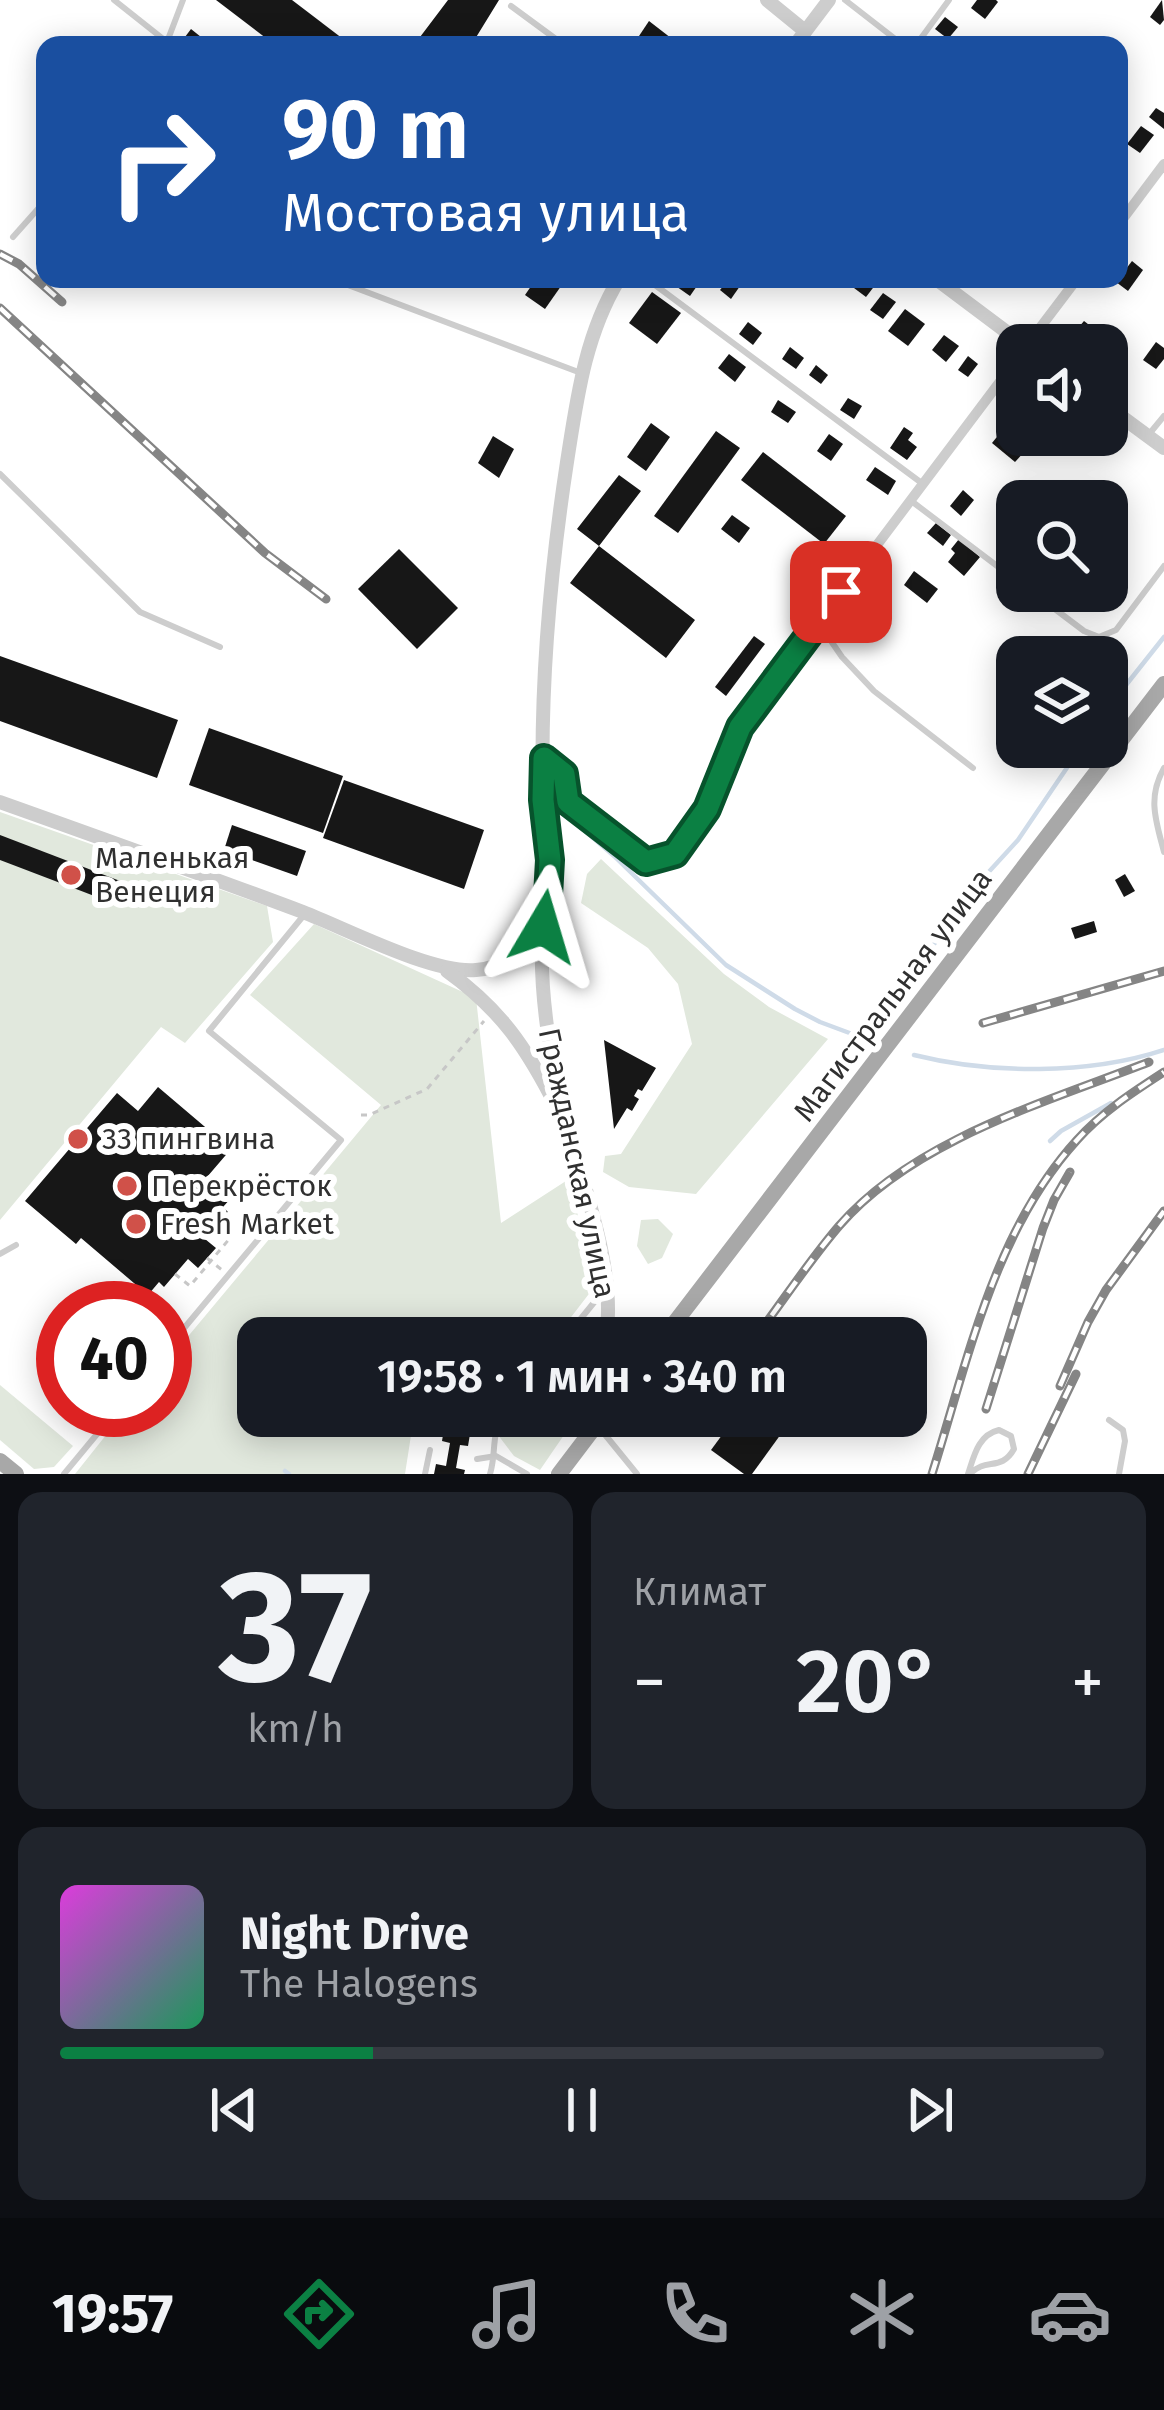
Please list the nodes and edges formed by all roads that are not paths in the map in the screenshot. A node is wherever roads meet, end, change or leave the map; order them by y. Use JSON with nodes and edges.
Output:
{"nodes":[{"id":1,"x":114,"y":0,"type":"edge"},
{"id":2,"x":183,"y":0,"type":"edge"},
{"id":3,"x":767,"y":0,"type":"edge"},
{"id":4,"x":829,"y":0,"type":"edge"},
{"id":5,"x":844,"y":0,"type":"edge"},
{"id":6,"x":949,"y":0,"type":"edge"},
{"id":7,"x":511,"y":6,"type":"dead end"},
{"id":8,"x":805,"y":31,"type":"junction"},
{"id":9,"x":157,"y":36,"type":"edge"},
{"id":10,"x":169,"y":36,"type":"edge"},
{"id":11,"x":552,"y":36,"type":"edge"},
{"id":12,"x":801,"y":36,"type":"edge"},
{"id":13,"x":891,"y":36,"type":"edge"},
{"id":14,"x":923,"y":36,"type":"edge"},
{"id":15,"x":1164,"y":164,"type":"edge"},
{"id":16,"x":36,"y":211,"type":"edge"},
{"id":17,"x":1128,"y":212,"type":"edge"},
{"id":18,"x":13,"y":237,"type":"dead end"},
{"id":19,"x":356,"y":288,"type":"edge"},
{"id":20,"x":615,"y":288,"type":"edge"},
{"id":21,"x":659,"y":288,"type":"edge"},
{"id":22,"x":948,"y":288,"type":"edge"},
{"id":23,"x":1070,"y":288,"type":"edge"},
{"id":24,"x":997,"y":324,"type":"edge"},
{"id":25,"x":1042,"y":324,"type":"edge"},
{"id":26,"x":581,"y":373,"type":"junction"},
{"id":27,"x":996,"y":387,"type":"edge"},
{"id":28,"x":1164,"y":416,"type":"edge"},
{"id":29,"x":1128,"y":421,"type":"edge"},
{"id":30,"x":1148,"y":436,"type":"junction"},
{"id":31,"x":1164,"y":448,"type":"edge"},
{"id":32,"x":0,"y":474,"type":"edge"},
{"id":33,"x":923,"y":484,"type":"junction"},
{"id":34,"x":910,"y":500,"type":"junction"},
{"id":35,"x":996,"y":564,"type":"edge"},
{"id":36,"x":1164,"y":566,"type":"edge"},
{"id":37,"x":1059,"y":612,"type":"edge"},
{"id":38,"x":818,"y":622,"type":"junction"},
{"id":39,"x":220,"y":647,"type":"dead end"},
{"id":40,"x":1164,"y":684,"type":"edge"},
{"id":41,"x":544,"y":758,"type":"junction"},
{"id":42,"x":973,"y":768,"type":"dead end"},
{"id":43,"x":1164,"y":768,"type":"edge"},
{"id":44,"x":0,"y":802,"type":"edge"},
{"id":45,"x":1164,"y":852,"type":"edge"},
{"id":46,"x":305,"y":913,"type":"junction"},
{"id":47,"x":543,"y":927,"type":"junction"},
{"id":48,"x":443,"y":968,"type":"junction"},
{"id":49,"x":566,"y":1124,"type":"junction"},
{"id":50,"x":16,"y":1245,"type":"dead end"},
{"id":51,"x":0,"y":1254,"type":"edge"},
{"id":52,"x":607,"y":1286,"type":"junction"},
{"id":53,"x":582,"y":1317,"type":"edge"},
{"id":54,"x":606,"y":1317,"type":"edge"},
{"id":55,"x":679,"y":1317,"type":"edge"},
{"id":56,"x":192,"y":1318,"type":"edge"},
{"id":57,"x":1109,"y":1420,"type":"dead end"},
{"id":58,"x":94,"y":1437,"type":"edge"},
{"id":59,"x":495,"y":1437,"type":"edge"},
{"id":60,"x":585,"y":1437,"type":"edge"},
{"id":61,"x":609,"y":1437,"type":"edge"},
{"id":62,"x":430,"y":1450,"type":"dead end"},
{"id":63,"x":496,"y":1456,"type":"junction"},
{"id":64,"x":477,"y":1459,"type":"dead end"},
{"id":65,"x":0,"y":1461,"type":"edge"},
{"id":66,"x":16,"y":1474,"type":"edge"},
{"id":67,"x":64,"y":1474,"type":"edge"},
{"id":68,"x":425,"y":1474,"type":"edge"},
{"id":69,"x":490,"y":1474,"type":"edge"},
{"id":70,"x":527,"y":1474,"type":"edge"},
{"id":71,"x":559,"y":1474,"type":"edge"},
{"id":72,"x":637,"y":1474,"type":"edge"},
{"id":73,"x":969,"y":1474,"type":"edge"},
{"id":74,"x":1119,"y":1474,"type":"edge"}],
"edges":[{"from":1,"to":9,"type":"lane"},
{"from":2,"to":10,"type":"lane"},
{"from":3,"to":8,"type":"street"},
{"from":4,"to":8,"type":"street"},
{"from":5,"to":13,"type":"lane"},
{"from":6,"to":14,"type":"lane"},
{"from":7,"to":11,"type":"lane"},
{"from":8,"to":12,"type":"street"},
{"from":15,"to":17,"type":"street"},
{"from":16,"to":18,"type":"lane"},
{"from":19,"to":26,"type":"lane"},
{"from":20,"to":26,"type":"street","name":"Гражданская улица"},
{"from":21,"to":33,"type":"lane"},
{"from":22,"to":24,"type":"street"},
{"from":23,"to":25,"type":"street"},
{"from":26,"to":41,"type":"street","name":"Гражданская улица"},
{"from":27,"to":33,"type":"street"},
{"from":28,"to":30,"type":"lane"},
{"from":29,"to":30,"type":"street"},
{"from":30,"to":31,"type":"street"},
{"from":32,"to":39,"type":"lane"},
{"from":33,"to":34,"type":"street"},
{"from":34,"to":35,"type":"lane"},
{"from":34,"to":38,"type":"street"},
{"from":36,"to":37,"type":"lane"},
{"from":38,"to":41,"type":"street"},
{"from":38,"to":42,"type":"lane"},
{"from":40,"to":55,"type":"main road","name":"Магистральная улица"},
{"from":41,"to":47,"type":"street","name":"Гражданская улица"},
{"from":43,"to":45,"type":"lane"},
{"from":44,"to":46,"type":"street"},
{"from":46,"to":48,"type":"street"},
{"from":46,"to":56,"type":"lane"},
{"from":47,"to":48,"type":"street"},
{"from":47,"to":49,"type":"street","name":"Гражданская улица"},
{"from":48,"to":49,"type":"street"},
{"from":49,"to":52,"type":"street","name":"Гражданская улица"},
{"from":50,"to":51,"type":"lane"},
{"from":52,"to":53,"type":"lane"},
{"from":52,"to":54,"type":"street","name":"Гражданская улица"},
{"from":57,"to":74,"type":"lane"},
{"from":58,"to":67,"type":"lane"},
{"from":59,"to":63,"type":"lane"},
{"from":60,"to":71,"type":"main road"},
{"from":61,"to":72,"type":"lane"},
{"from":62,"to":68,"type":"lane"},
{"from":63,"to":64,"type":"lane"},
{"from":63,"to":69,"type":"lane"},
{"from":63,"to":70,"type":"lane"},
{"from":65,"to":66,"type":"main road"},
{"from":73,"to":73,"type":"lane"}]}
